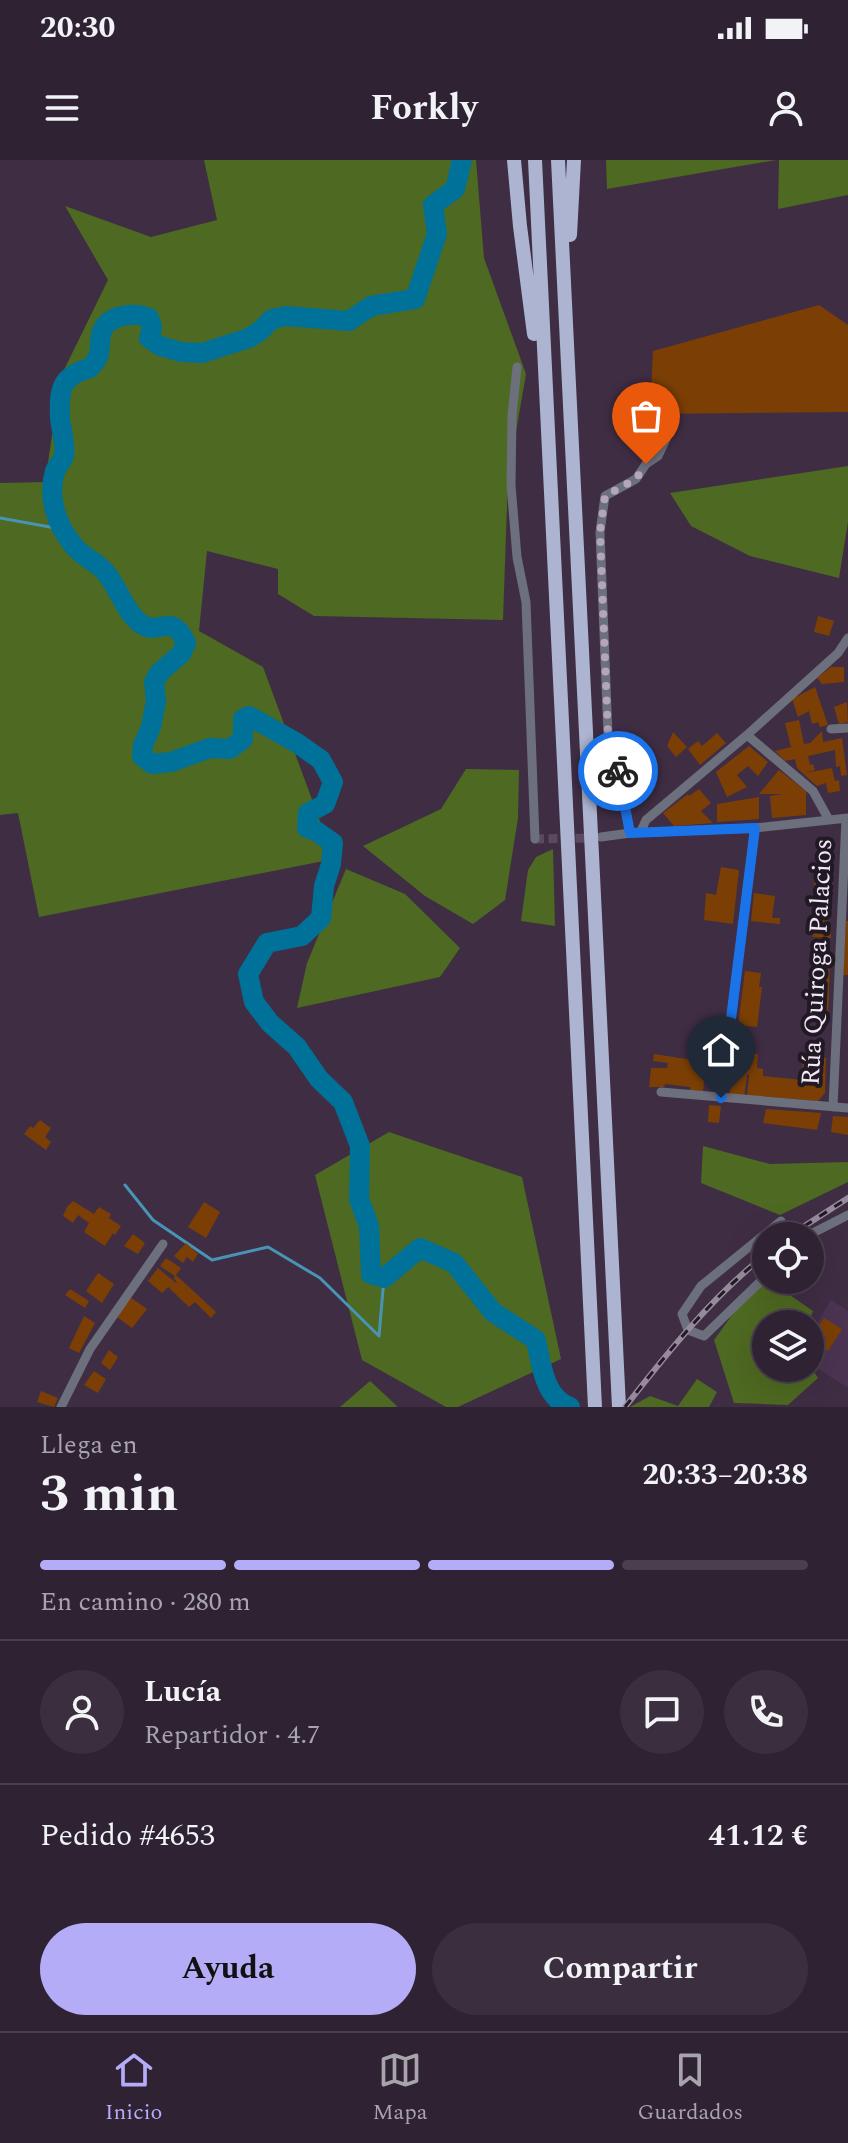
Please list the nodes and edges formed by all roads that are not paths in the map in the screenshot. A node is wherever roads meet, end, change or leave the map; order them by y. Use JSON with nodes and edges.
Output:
{"nodes":[{"id":1,"x":514,"y":160,"type":"edge"},
{"id":2,"x":535,"y":160,"type":"edge"},
{"id":3,"x":558,"y":160,"type":"edge"},
{"id":4,"x":574,"y":160,"type":"edge"},
{"id":5,"x":566,"y":320,"type":"junction"},
{"id":6,"x":517,"y":367,"type":"dead end"},
{"id":7,"x":673,"y":417,"type":"dead end"},
{"id":8,"x":549,"y":476,"type":"junction"},
{"id":9,"x":848,"y":638,"type":"edge"},
{"id":10,"x":848,"y":728,"type":"edge"},
{"id":11,"x":831,"y":729,"type":"dead end"},
{"id":12,"x":747,"y":735,"type":"junction"},
{"id":13,"x":847,"y":819,"type":"edge"},
{"id":14,"x":829,"y":820,"type":"junction"},
{"id":15,"x":755,"y":828,"type":"junction"},
{"id":16,"x":636,"y":832,"type":"junction"},
{"id":17,"x":601,"y":837,"type":"tunnel mouth"},
{"id":18,"x":535,"y":839,"type":"dead end"},
{"id":19,"x":845,"y":908,"type":"edge"},
{"id":20,"x":843,"y":983,"type":"edge"},
{"id":21,"x":661,"y":1092,"type":"dead end"},
{"id":22,"x":721,"y":1098,"type":"junction"},
{"id":23,"x":833,"y":1107,"type":"junction"},
{"id":24,"x":848,"y":1108,"type":"edge"},
{"id":25,"x":848,"y":1215,"type":"edge"},
{"id":26,"x":824,"y":1227,"type":"edge"},
{"id":27,"x":163,"y":1244,"type":"dead end"},
{"id":28,"x":752,"y":1245,"type":"edge"},
{"id":29,"x":752,"y":1290,"type":"edge"},
{"id":30,"x":61,"y":1407,"type":"edge"},
{"id":31,"x":595,"y":1407,"type":"edge"},
{"id":32,"x":619,"y":1407,"type":"edge"}],
"edges":[{"from":1,"to":8,"type":"highway"},
{"from":2,"to":8,"type":"highway"},
{"from":3,"to":5,"type":"highway"},
{"from":4,"to":5,"type":"highway"},
{"from":5,"to":32,"type":"highway"},
{"from":6,"to":18,"type":"street"},
{"from":7,"to":16,"type":"street"},
{"from":8,"to":31,"type":"highway"},
{"from":9,"to":12,"type":"street"},
{"from":10,"to":11,"type":"street"},
{"from":12,"to":14,"type":"street"},
{"from":12,"to":16,"type":"street"},
{"from":13,"to":14,"type":"street"},
{"from":13,"to":19,"type":"street","name":"Rúa Quiroga Palacios"},
{"from":14,"to":15,"type":"street"},
{"from":15,"to":16,"type":"street"},
{"from":15,"to":22,"type":"street"},
{"from":16,"to":17,"type":"street"},
{"from":19,"to":20,"type":"street","name":"Rúa Quiroga Palacios"},
{"from":20,"to":23,"type":"street","name":"Rúa Quiroga Palacios"},
{"from":21,"to":22,"type":"street"},
{"from":22,"to":23,"type":"street"},
{"from":23,"to":24,"type":"street"},
{"from":25,"to":26,"type":"street"},
{"from":27,"to":30,"type":"street"},
{"from":28,"to":29,"type":"street"}]}
